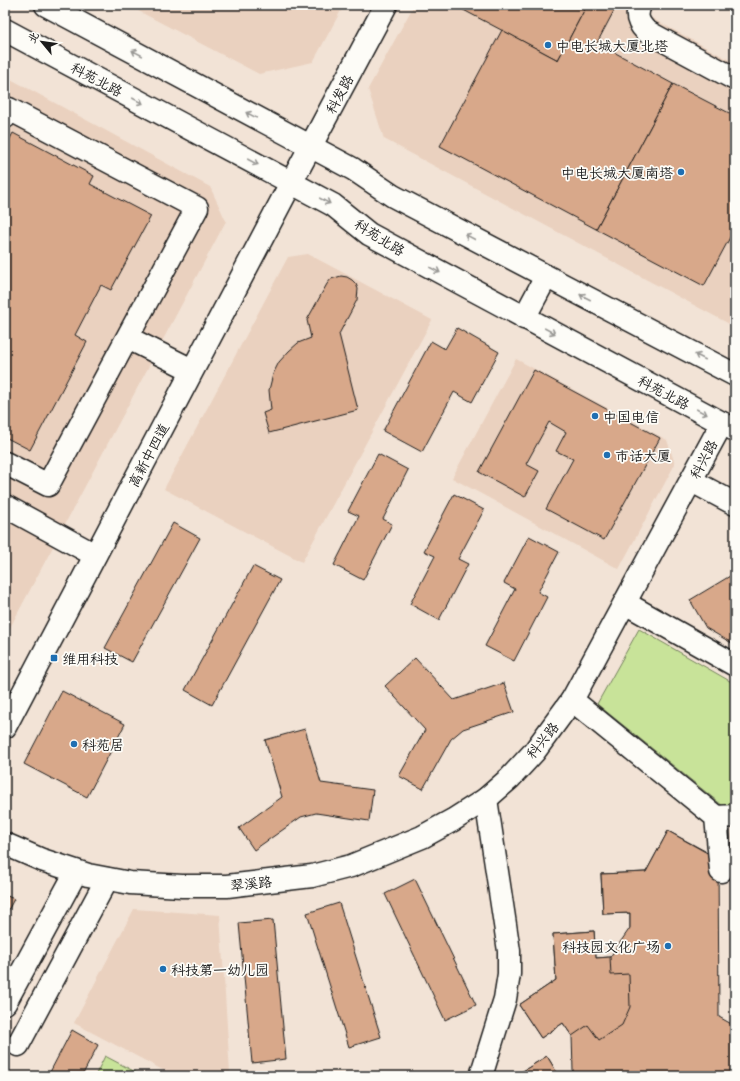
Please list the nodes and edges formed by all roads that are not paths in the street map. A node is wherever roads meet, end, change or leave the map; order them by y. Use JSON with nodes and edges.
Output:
{"nodes":[{"id":1,"x":46,"y":5,"type":"edge"},
{"id":2,"x":386,"y":5,"type":"edge"},
{"id":3,"x":640,"y":5,"type":"edge"},
{"id":4,"x":5,"y":30,"type":"edge"},
{"id":5,"x":735,"y":79,"type":"edge"},
{"id":6,"x":5,"y":117,"type":"edge"},
{"id":7,"x":310,"y":146,"type":"junction"},
{"id":8,"x":291,"y":183,"type":"junction"},
{"id":9,"x":546,"y":277,"type":"junction"},
{"id":10,"x":524,"y":318,"type":"junction"},
{"id":11,"x":128,"y":338,"type":"junction"},
{"id":12,"x":192,"y":370,"type":"junction"},
{"id":13,"x":735,"y":375,"type":"edge"},
{"id":14,"x":728,"y":426,"type":"edge"},
{"id":15,"x":735,"y":441,"type":"edge"},
{"id":16,"x":5,"y":462,"type":"edge"},
{"id":17,"x":692,"y":481,"type":"junction"},
{"id":18,"x":735,"y":504,"type":"edge"},
{"id":19,"x":5,"y":506,"type":"edge"},
{"id":20,"x":95,"y":555,"type":"junction"},
{"id":21,"x":625,"y":603,"type":"junction"},
{"id":22,"x":735,"y":665,"type":"edge"},
{"id":23,"x":572,"y":700,"type":"junction"},
{"id":24,"x":5,"y":727,"type":"edge"},
{"id":25,"x":486,"y":799,"type":"junction"},
{"id":26,"x":726,"y":816,"type":"edge"},
{"id":27,"x":5,"y":844,"type":"edge"},
{"id":28,"x":76,"y":872,"type":"junction"},
{"id":29,"x":721,"y":872,"type":"dead end"},
{"id":30,"x":107,"y":879,"type":"junction"},
{"id":31,"x":5,"y":1004,"type":"edge"},
{"id":32,"x":31,"y":1019,"type":"junction"},
{"id":33,"x":18,"y":1045,"type":"dead end"},
{"id":34,"x":481,"y":1076,"type":"edge"}],
"edges":[{"from":7,"to":1,"type":"main road","one_way":true},
{"from":2,"to":7,"type":"main road","name":"科发路"},
{"from":3,"to":5,"type":"main road"},
{"from":4,"to":8,"type":"main road","name":"科苑北路","one_way":true},
{"from":6,"to":11,"type":"main road"},
{"from":7,"to":8,"type":"main road","name":"科发路"},
{"from":9,"to":7,"type":"main road","one_way":true},
{"from":8,"to":10,"type":"main road","name":"科苑北路","one_way":true},
{"from":8,"to":12,"type":"main road","name":"高新中四道"},
{"from":9,"to":10,"type":"main road"},
{"from":13,"to":9,"type":"main road","one_way":true},
{"from":10,"to":14,"type":"main road","name":"科苑北路","one_way":true},
{"from":11,"to":12,"type":"main road"},
{"from":11,"to":16,"type":"main road"},
{"from":12,"to":20,"type":"main road","name":"高新中四道"},
{"from":14,"to":15,"type":"main road"},
{"from":14,"to":17,"type":"main road","name":"科兴路"},
{"from":17,"to":18,"type":"main road"},
{"from":17,"to":21,"type":"main road","name":"科兴路"},
{"from":19,"to":20,"type":"main road"},
{"from":20,"to":24,"type":"main road","name":"高新中四道"},
{"from":21,"to":22,"type":"main road"},
{"from":21,"to":23,"type":"main road","name":"科兴路"},
{"from":23,"to":25,"type":"main road","name":"科兴路"},
{"from":23,"to":26,"type":"main road"},
{"from":25,"to":30,"type":"main road","name":"翠溪路"},
{"from":25,"to":34,"type":"main road"},
{"from":26,"to":29,"type":"main road"},
{"from":27,"to":28,"type":"main road","name":"翠溪路"},
{"from":28,"to":30,"type":"main road","name":"翠溪路"},
{"from":28,"to":31,"type":"main road"},
{"from":30,"to":32,"type":"main road"},
{"from":31,"to":32,"type":"main road"},
{"from":32,"to":33,"type":"main road"}]}
